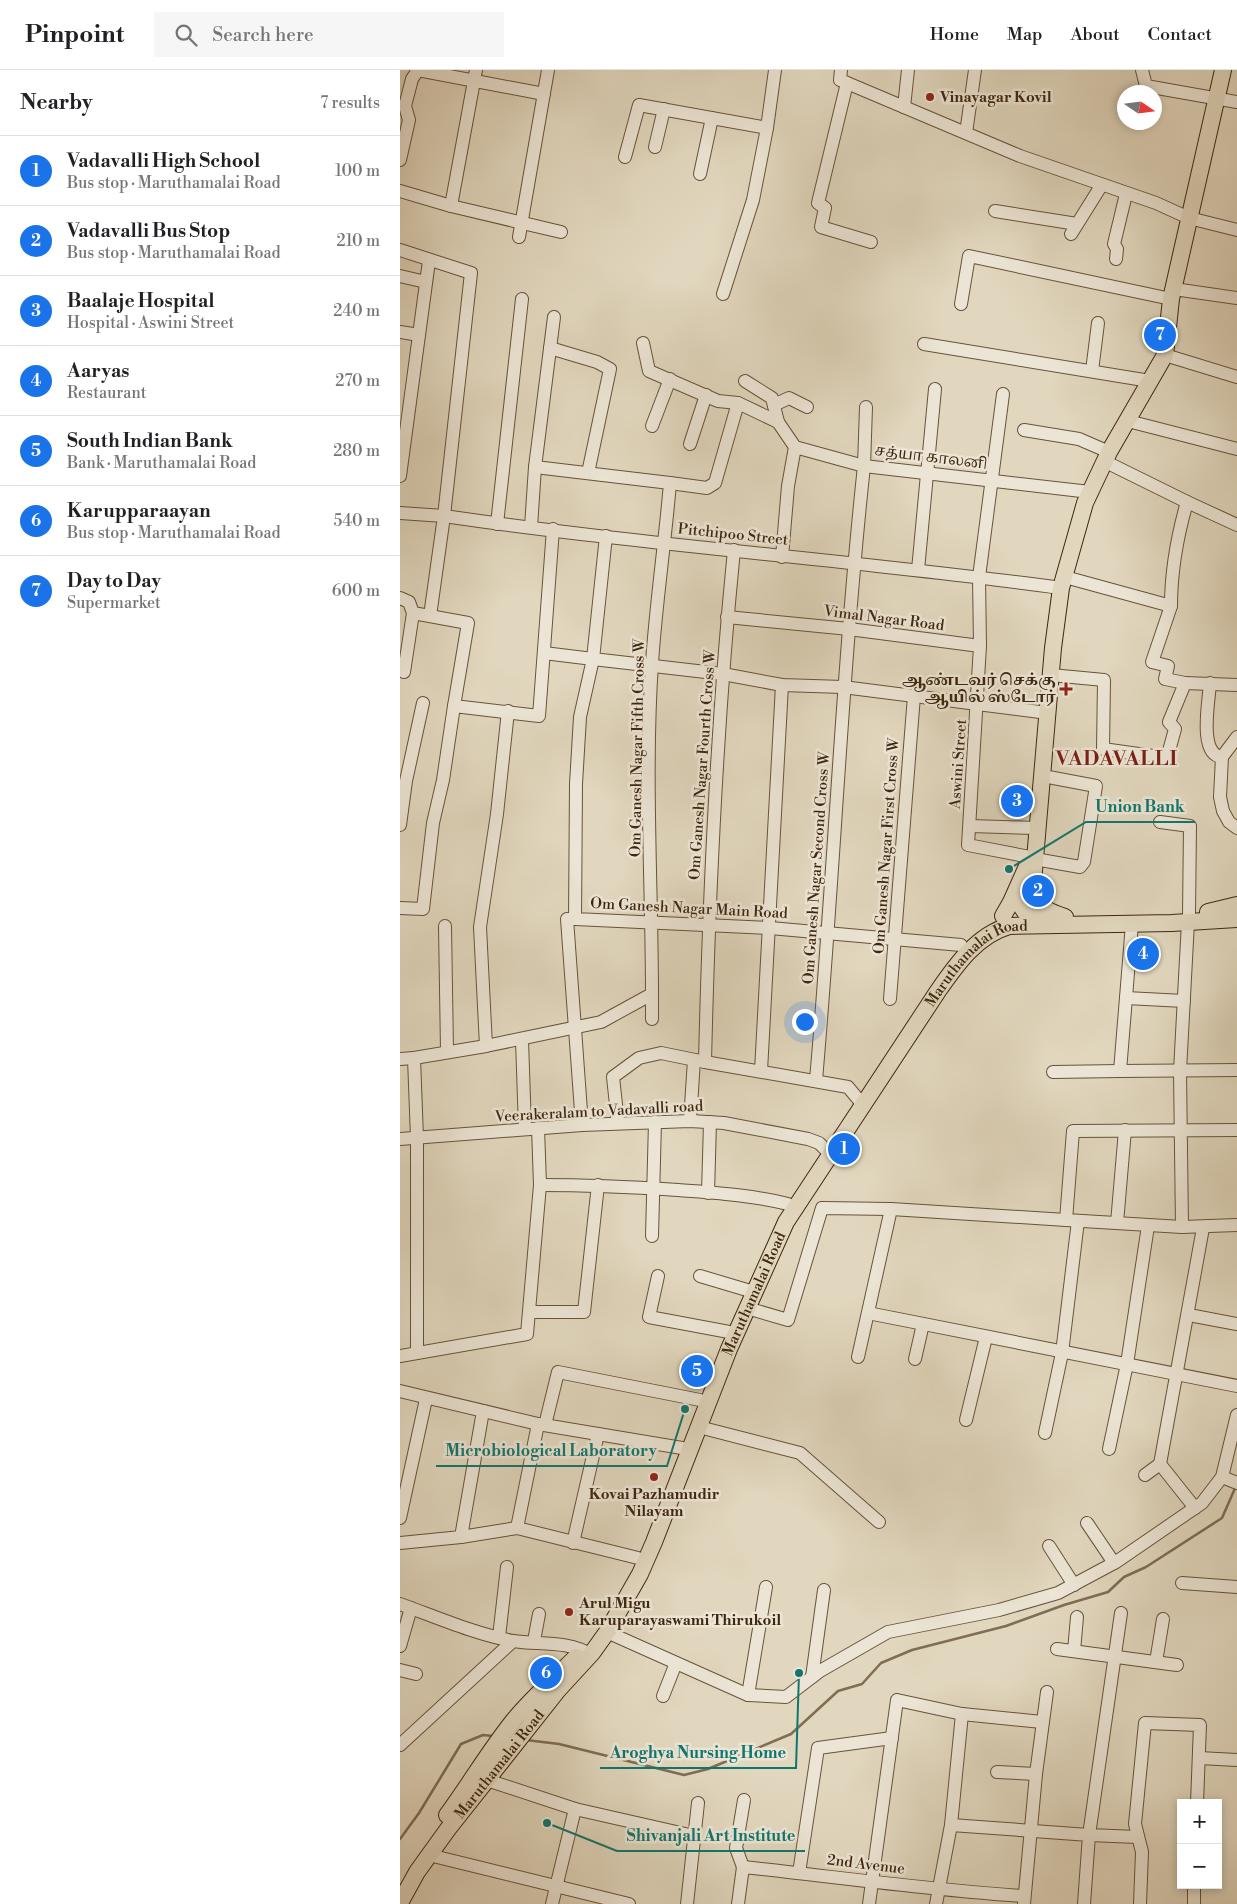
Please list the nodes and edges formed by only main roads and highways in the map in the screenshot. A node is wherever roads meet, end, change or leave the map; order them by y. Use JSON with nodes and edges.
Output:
{"nodes":[{"id":1,"x":1223,"y":70,"type":"edge"},
{"id":2,"x":1032,"y":858,"type":"junction"},
{"id":3,"x":1032,"y":894,"type":"junction"},
{"id":4,"x":1237,"y":905,"type":"edge"},
{"id":5,"x":1065,"y":916,"type":"junction"},
{"id":6,"x":1018,"y":917,"type":"junction"},
{"id":7,"x":1189,"y":918,"type":"junction"},
{"id":8,"x":1237,"y":919,"type":"edge"},
{"id":9,"x":1048,"y":924,"type":"junction"},
{"id":10,"x":861,"y":1101,"type":"junction"},
{"id":11,"x":827,"y":1152,"type":"junction"},
{"id":12,"x":587,"y":1652,"type":"junction"},
{"id":13,"x":499,"y":1753,"type":"junction"},
{"id":14,"x":400,"y":1886,"type":"edge"},
{"id":15,"x":400,"y":1903,"type":"edge"}],
"edges":[{"from":1,"to":2,"type":"main road"},
{"from":2,"to":3,"type":"main road"},
{"from":2,"to":6,"type":"main road"},
{"from":3,"to":5,"type":"main road"},
{"from":3,"to":6,"type":"main road"},
{"from":4,"to":7,"type":"main road","name":"Maruthamalai Road"},
{"from":5,"to":6,"type":"main road","name":"Maruthamalai Road"},
{"from":5,"to":7,"type":"main road","name":"Maruthamalai Road"},
{"from":6,"to":9,"type":"main road","name":"Maruthamalai Road"},
{"from":6,"to":9,"type":"main road"},
{"from":6,"to":10,"type":"main road","name":"Maruthamalai Road"},
{"from":6,"to":10,"type":"main road","name":"Maruthamalai Road"},
{"from":7,"to":8,"type":"main road","name":"Maruthamalai Road"},
{"from":7,"to":9,"type":"main road","name":"Maruthamalai Road"},
{"from":10,"to":11,"type":"main road","name":"Maruthamalai Road"},
{"from":11,"to":12,"type":"main road","name":"Maruthamalai Road"},
{"from":11,"to":12,"type":"main road","name":"Maruthamalai Road"},
{"from":12,"to":13,"type":"main road","name":"Maruthamalai Road"},
{"from":12,"to":13,"type":"main road","name":"Maruthamalai Road"},
{"from":13,"to":14,"type":"main road","name":"Maruthamalai Road"},
{"from":13,"to":15,"type":"main road","name":"Maruthamalai Road"}]}
